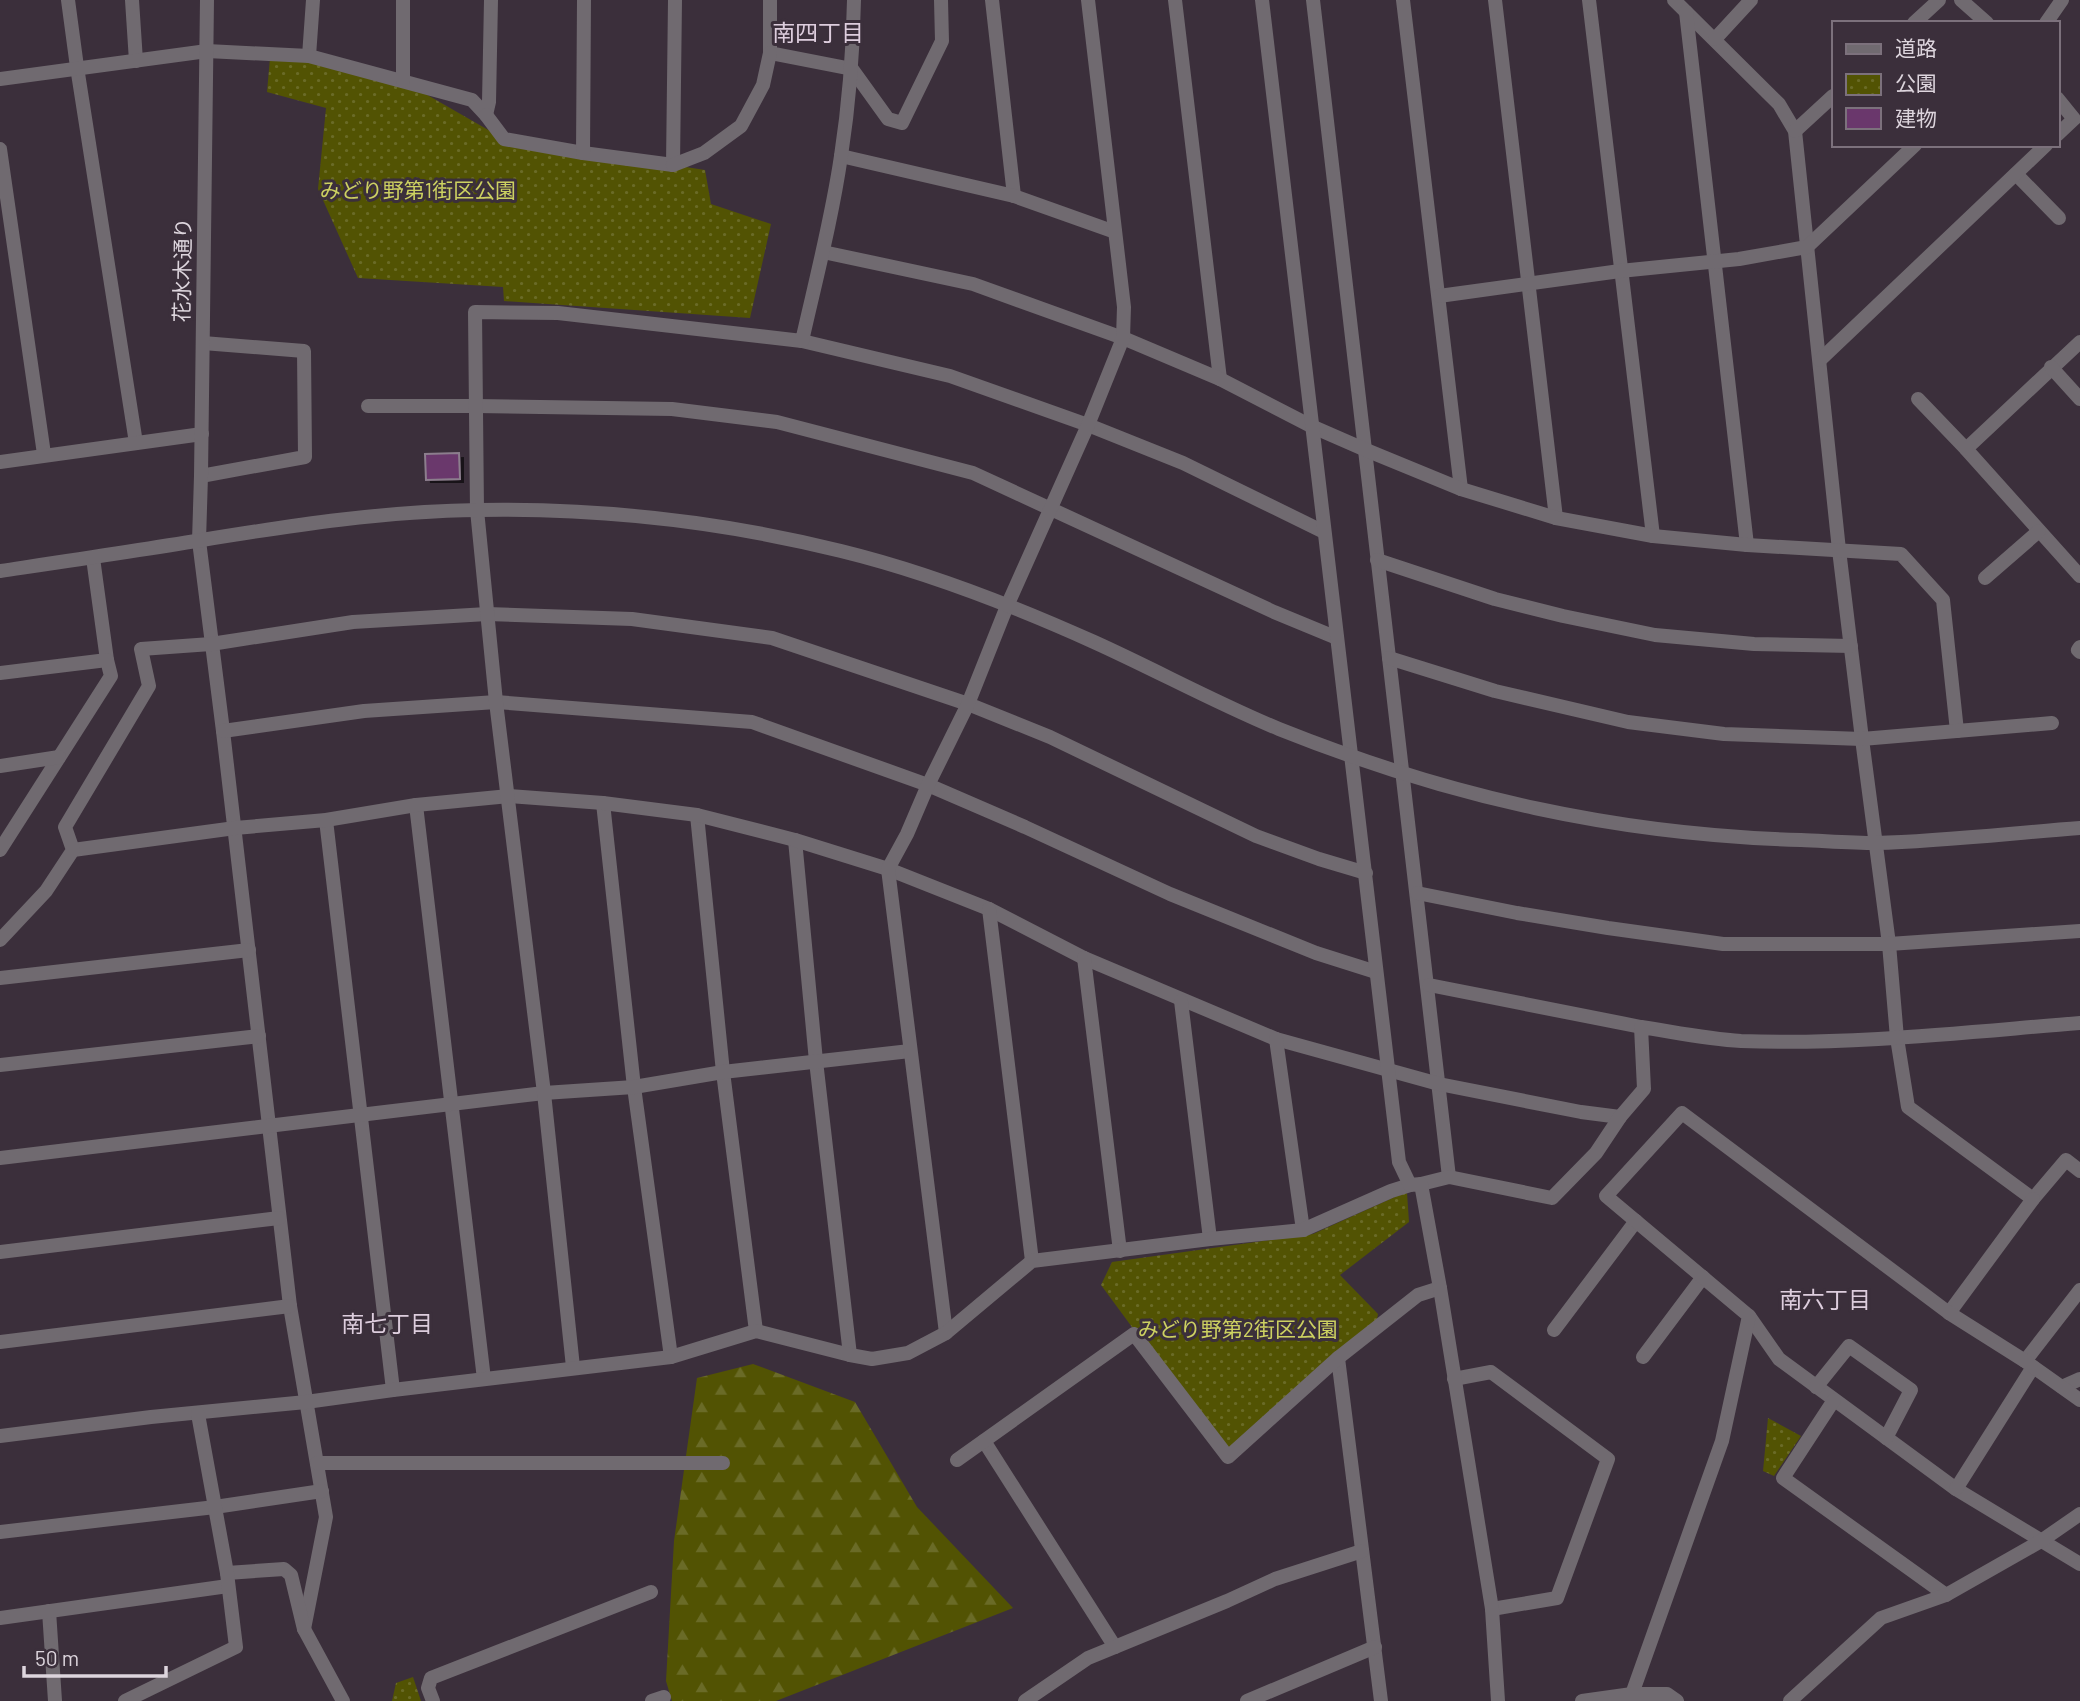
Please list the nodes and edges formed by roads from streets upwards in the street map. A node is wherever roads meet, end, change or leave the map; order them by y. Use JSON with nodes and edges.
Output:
{"nodes":[{"id":1,"x":68,"y":0,"type":"edge"},
{"id":2,"x":132,"y":0,"type":"edge"},
{"id":3,"x":207,"y":0,"type":"edge"},
{"id":4,"x":313,"y":0,"type":"edge"},
{"id":5,"x":403,"y":0,"type":"edge"},
{"id":6,"x":491,"y":0,"type":"edge"},
{"id":7,"x":584,"y":0,"type":"edge"},
{"id":8,"x":676,"y":0,"type":"edge"},
{"id":9,"x":770,"y":0,"type":"edge"},
{"id":10,"x":854,"y":0,"type":"edge"},
{"id":11,"x":942,"y":0,"type":"edge"},
{"id":12,"x":992,"y":0,"type":"edge"},
{"id":13,"x":1088,"y":0,"type":"edge"},
{"id":14,"x":1175,"y":0,"type":"edge"},
{"id":15,"x":1262,"y":0,"type":"edge"},
{"id":16,"x":1313,"y":0,"type":"edge"},
{"id":17,"x":1403,"y":0,"type":"edge"},
{"id":18,"x":1494,"y":0,"type":"edge"},
{"id":19,"x":1589,"y":0,"type":"edge"},
{"id":20,"x":1674,"y":0,"type":"edge"},
{"id":21,"x":1751,"y":0,"type":"edge"},
{"id":22,"x":1939,"y":0,"type":"edge"},
{"id":23,"x":1961,"y":0,"type":"edge"},
{"id":24,"x":2062,"y":0,"type":"edge"},
{"id":25,"x":1686,"y":12,"type":"junction"},
{"id":26,"x":1916,"y":21,"type":"edge"},
{"id":27,"x":1985,"y":21,"type":"edge"},
{"id":28,"x":2047,"y":21,"type":"edge"},
{"id":29,"x":1715,"y":39,"type":"junction"},
{"id":30,"x":207,"y":51,"type":"junction"},
{"id":31,"x":770,"y":53,"type":"junction"},
{"id":32,"x":309,"y":56,"type":"junction"},
{"id":33,"x":136,"y":61,"type":"junction"},
{"id":34,"x":77,"y":67,"type":"junction"},
{"id":35,"x":852,"y":69,"type":"junction"},
{"id":36,"x":0,"y":79,"type":"edge"},
{"id":37,"x":403,"y":81,"type":"junction"},
{"id":38,"x":1832,"y":97,"type":"edge"},
{"id":39,"x":2059,"y":100,"type":"edge"},
{"id":40,"x":486,"y":115,"type":"junction"},
{"id":41,"x":1795,"y":131,"type":"junction"},
{"id":42,"x":2059,"y":133,"type":"edge"},
{"id":43,"x":1913,"y":147,"type":"edge"},
{"id":44,"x":2044,"y":147,"type":"edge"},
{"id":45,"x":0,"y":149,"type":"edge"},
{"id":46,"x":583,"y":153,"type":"junction"},
{"id":47,"x":841,"y":156,"type":"junction"},
{"id":48,"x":673,"y":165,"type":"junction"},
{"id":49,"x":2016,"y":174,"type":"junction"},
{"id":50,"x":1014,"y":196,"type":"junction"},
{"id":51,"x":2059,"y":218,"type":"dead end"},
{"id":52,"x":1115,"y":232,"type":"junction"},
{"id":53,"x":1807,"y":247,"type":"junction"},
{"id":54,"x":823,"y":252,"type":"junction"},
{"id":55,"x":1714,"y":261,"type":"junction"},
{"id":56,"x":1620,"y":271,"type":"junction"},
{"id":57,"x":1528,"y":284,"type":"junction"},
{"id":58,"x":1439,"y":296,"type":"junction"},
{"id":59,"x":1124,"y":338,"type":"junction"},
{"id":60,"x":802,"y":341,"type":"junction"},
{"id":61,"x":2080,"y":342,"type":"edge"},
{"id":62,"x":203,"y":343,"type":"junction"},
{"id":63,"x":1820,"y":360,"type":"junction"},
{"id":64,"x":2051,"y":368,"type":"junction"},
{"id":65,"x":1220,"y":379,"type":"junction"},
{"id":66,"x":1918,"y":399,"type":"dead end"},
{"id":67,"x":2080,"y":399,"type":"edge"},
{"id":68,"x":368,"y":406,"type":"dead end"},
{"id":69,"x":475,"y":406,"type":"junction"},
{"id":70,"x":1088,"y":425,"type":"junction"},
{"id":71,"x":1311,"y":426,"type":"junction"},
{"id":72,"x":202,"y":434,"type":"junction"},
{"id":73,"x":136,"y":443,"type":"junction"},
{"id":74,"x":1966,"y":449,"type":"junction"},
{"id":75,"x":1366,"y":450,"type":"junction"},
{"id":76,"x":44,"y":454,"type":"junction"},
{"id":77,"x":0,"y":461,"type":"edge"},
{"id":78,"x":201,"y":477,"type":"junction"},
{"id":79,"x":1461,"y":489,"type":"junction"},
{"id":80,"x":1051,"y":508,"type":"junction"},
{"id":81,"x":477,"y":510,"type":"junction"},
{"id":82,"x":1556,"y":518,"type":"junction"},
{"id":83,"x":2039,"y":531,"type":"junction"},
{"id":84,"x":1324,"y":532,"type":"junction"},
{"id":85,"x":1653,"y":536,"type":"junction"},
{"id":86,"x":199,"y":541,"type":"junction"},
{"id":87,"x":1747,"y":545,"type":"junction"},
{"id":88,"x":1839,"y":550,"type":"junction"},
{"id":89,"x":93,"y":558,"type":"junction"},
{"id":90,"x":1377,"y":560,"type":"junction"},
{"id":91,"x":0,"y":571,"type":"edge"},
{"id":92,"x":2080,"y":576,"type":"edge"},
{"id":93,"x":1985,"y":578,"type":"dead end"},
{"id":94,"x":1007,"y":606,"type":"junction"},
{"id":95,"x":487,"y":614,"type":"junction"},
{"id":96,"x":1337,"y":638,"type":"junction"},
{"id":97,"x":211,"y":644,"type":"junction"},
{"id":98,"x":1851,"y":646,"type":"junction"},
{"id":99,"x":1389,"y":658,"type":"junction"},
{"id":100,"x":107,"y":660,"type":"junction"},
{"id":101,"x":0,"y":673,"type":"edge"},
{"id":102,"x":496,"y":702,"type":"junction"},
{"id":103,"x":968,"y":704,"type":"junction"},
{"id":104,"x":2052,"y":723,"type":"dead end"},
{"id":105,"x":223,"y":731,"type":"junction"},
{"id":106,"x":1958,"y":731,"type":"junction"},
{"id":107,"x":1862,"y":739,"type":"junction"},
{"id":108,"x":1351,"y":755,"type":"junction"},
{"id":109,"x":59,"y":757,"type":"junction"},
{"id":110,"x":0,"y":766,"type":"edge"},
{"id":111,"x":1403,"y":775,"type":"junction"},
{"id":112,"x":928,"y":785,"type":"junction"},
{"id":113,"x":509,"y":796,"type":"junction"},
{"id":114,"x":603,"y":803,"type":"junction"},
{"id":115,"x":416,"y":805,"type":"junction"},
{"id":116,"x":697,"y":815,"type":"junction"},
{"id":117,"x":326,"y":820,"type":"junction"},
{"id":118,"x":235,"y":828,"type":"junction"},
{"id":119,"x":2080,"y":828,"type":"edge"},
{"id":120,"x":795,"y":840,"type":"junction"},
{"id":121,"x":1875,"y":843,"type":"junction"},
{"id":122,"x":73,"y":849,"type":"junction"},
{"id":123,"x":0,"y":850,"type":"edge"},
{"id":124,"x":888,"y":869,"type":"junction"},
{"id":125,"x":1366,"y":873,"type":"junction"},
{"id":126,"x":1417,"y":892,"type":"junction"},
{"id":127,"x":989,"y":909,"type":"junction"},
{"id":128,"x":2080,"y":931,"type":"edge"},
{"id":129,"x":0,"y":940,"type":"edge"},
{"id":130,"x":1889,"y":944,"type":"junction"},
{"id":131,"x":248,"y":950,"type":"junction"},
{"id":132,"x":1084,"y":957,"type":"junction"},
{"id":133,"x":1376,"y":972,"type":"junction"},
{"id":134,"x":0,"y":978,"type":"edge"},
{"id":135,"x":1429,"y":985,"type":"junction"},
{"id":136,"x":1181,"y":1001,"type":"junction"},
{"id":137,"x":2080,"y":1023,"type":"edge"},
{"id":138,"x":1641,"y":1027,"type":"junction"},
{"id":139,"x":259,"y":1036,"type":"junction"},
{"id":140,"x":1897,"y":1038,"type":"junction"},
{"id":141,"x":1276,"y":1040,"type":"junction"},
{"id":142,"x":910,"y":1051,"type":"junction"},
{"id":143,"x":816,"y":1061,"type":"junction"},
{"id":144,"x":0,"y":1065,"type":"edge"},
{"id":145,"x":1388,"y":1071,"type":"junction"},
{"id":146,"x":723,"y":1072,"type":"junction"},
{"id":147,"x":1439,"y":1084,"type":"junction"},
{"id":148,"x":634,"y":1087,"type":"junction"},
{"id":149,"x":544,"y":1093,"type":"junction"},
{"id":150,"x":452,"y":1104,"type":"junction"},
{"id":151,"x":361,"y":1116,"type":"junction"},
{"id":152,"x":1620,"y":1117,"type":"junction"},
{"id":153,"x":270,"y":1127,"type":"junction"},
{"id":154,"x":0,"y":1158,"type":"edge"},
{"id":155,"x":2080,"y":1171,"type":"edge"},
{"id":156,"x":1449,"y":1177,"type":"junction"},
{"id":157,"x":1416,"y":1184,"type":"junction"},
{"id":158,"x":2033,"y":1199,"type":"junction"},
{"id":159,"x":279,"y":1218,"type":"junction"},
{"id":160,"x":1636,"y":1221,"type":"junction"},
{"id":161,"x":1303,"y":1230,"type":"junction"},
{"id":162,"x":1210,"y":1239,"type":"junction"},
{"id":163,"x":0,"y":1251,"type":"edge"},
{"id":164,"x":1119,"y":1251,"type":"junction"},
{"id":165,"x":1032,"y":1261,"type":"junction"},
{"id":166,"x":1703,"y":1277,"type":"junction"},
{"id":167,"x":1440,"y":1288,"type":"junction"},
{"id":168,"x":2080,"y":1290,"type":"edge"},
{"id":169,"x":290,"y":1306,"type":"junction"},
{"id":170,"x":1949,"y":1313,"type":"junction"},
{"id":171,"x":1749,"y":1316,"type":"junction"},
{"id":172,"x":1554,"y":1330,"type":"dead end"},
{"id":173,"x":756,"y":1331,"type":"junction"},
{"id":174,"x":946,"y":1333,"type":"junction"},
{"id":175,"x":0,"y":1342,"type":"edge"},
{"id":176,"x":850,"y":1355,"type":"junction"},
{"id":177,"x":671,"y":1357,"type":"junction"},
{"id":178,"x":1643,"y":1357,"type":"dead end"},
{"id":179,"x":1338,"y":1358,"type":"junction"},
{"id":180,"x":2029,"y":1364,"type":"junction"},
{"id":181,"x":573,"y":1367,"type":"junction"},
{"id":182,"x":484,"y":1379,"type":"junction"},
{"id":183,"x":1454,"y":1379,"type":"junction"},
{"id":184,"x":2080,"y":1379,"type":"edge"},
{"id":185,"x":1816,"y":1387,"type":"junction"},
{"id":186,"x":2062,"y":1387,"type":"junction"},
{"id":187,"x":393,"y":1390,"type":"junction"},
{"id":188,"x":1834,"y":1400,"type":"junction"},
{"id":189,"x":2080,"y":1400,"type":"edge"},
{"id":190,"x":306,"y":1402,"type":"junction"},
{"id":191,"x":198,"y":1414,"type":"junction"},
{"id":192,"x":0,"y":1436,"type":"edge"},
{"id":193,"x":1886,"y":1438,"type":"junction"},
{"id":194,"x":984,"y":1441,"type":"junction"},
{"id":195,"x":957,"y":1460,"type":"dead end"},
{"id":196,"x":317,"y":1463,"type":"junction"},
{"id":197,"x":723,"y":1463,"type":"dead end"},
{"id":198,"x":1956,"y":1489,"type":"junction"},
{"id":199,"x":322,"y":1491,"type":"junction"},
{"id":200,"x":215,"y":1507,"type":"junction"},
{"id":201,"x":2080,"y":1514,"type":"edge"},
{"id":202,"x":0,"y":1532,"type":"edge"},
{"id":203,"x":2042,"y":1541,"type":"junction"},
{"id":204,"x":1362,"y":1551,"type":"junction"},
{"id":205,"x":2080,"y":1564,"type":"edge"},
{"id":206,"x":227,"y":1580,"type":"junction"},
{"id":207,"x":651,"y":1592,"type":"dead end"},
{"id":208,"x":1946,"y":1595,"type":"junction"},
{"id":209,"x":1492,"y":1609,"type":"junction"},
{"id":210,"x":49,"y":1611,"type":"junction"},
{"id":211,"x":0,"y":1618,"type":"edge"},
{"id":212,"x":304,"y":1629,"type":"junction"},
{"id":213,"x":1115,"y":1647,"type":"junction"},
{"id":214,"x":1375,"y":1647,"type":"junction"},
{"id":215,"x":1632,"y":1694,"type":"junction"},
{"id":216,"x":55,"y":1701,"type":"edge"},
{"id":217,"x":125,"y":1701,"type":"edge"},
{"id":218,"x":343,"y":1701,"type":"edge"},
{"id":219,"x":433,"y":1701,"type":"edge"},
{"id":220,"x":1025,"y":1701,"type":"edge"},
{"id":221,"x":1247,"y":1701,"type":"edge"},
{"id":222,"x":1381,"y":1701,"type":"edge"},
{"id":223,"x":1498,"y":1701,"type":"edge"},
{"id":224,"x":1582,"y":1701,"type":"edge"},
{"id":225,"x":1677,"y":1701,"type":"edge"},
{"id":226,"x":1790,"y":1701,"type":"edge"}],
"edges":[{"from":1,"to":34,"type":"street"},
{"from":2,"to":33,"type":"street"},
{"from":3,"to":30,"type":"street","name":"花水木通り"},
{"from":4,"to":32,"type":"street"},
{"from":5,"to":37,"type":"street"},
{"from":6,"to":40,"type":"street"},
{"from":7,"to":46,"type":"street"},
{"from":8,"to":48,"type":"street"},
{"from":9,"to":31,"type":"street"},
{"from":10,"to":35,"type":"street"},
{"from":11,"to":35,"type":"street"},
{"from":12,"to":50,"type":"street"},
{"from":13,"to":52,"type":"street"},
{"from":14,"to":65,"type":"street"},
{"from":15,"to":71,"type":"street"},
{"from":16,"to":75,"type":"street"},
{"from":17,"to":58,"type":"street"},
{"from":18,"to":57,"type":"street"},
{"from":19,"to":56,"type":"street"},
{"from":20,"to":25,"type":"street"},
{"from":21,"to":29,"type":"street"},
{"from":22,"to":26,"type":"street"},
{"from":23,"to":27,"type":"street"},
{"from":24,"to":28,"type":"street"},
{"from":25,"to":29,"type":"street"},
{"from":25,"to":55,"type":"street"},
{"from":29,"to":41,"type":"street"},
{"from":30,"to":32,"type":"street"},
{"from":30,"to":33,"type":"street"},
{"from":30,"to":62,"type":"street","name":"花水木通り"},
{"from":31,"to":35,"type":"street"},
{"from":31,"to":48,"type":"street"},
{"from":32,"to":37,"type":"street"},
{"from":33,"to":34,"type":"street"},
{"from":34,"to":36,"type":"street"},
{"from":34,"to":73,"type":"street"},
{"from":35,"to":47,"type":"street"},
{"from":37,"to":40,"type":"street"},
{"from":38,"to":41,"type":"street"},
{"from":39,"to":42,"type":"street"},
{"from":40,"to":46,"type":"street"},
{"from":41,"to":53,"type":"street"},
{"from":43,"to":53,"type":"street"},
{"from":44,"to":49,"type":"street"},
{"from":45,"to":76,"type":"street"},
{"from":46,"to":48,"type":"street"},
{"from":47,"to":50,"type":"street"},
{"from":47,"to":54,"type":"street"},
{"from":49,"to":51,"type":"street"},
{"from":49,"to":63,"type":"street"},
{"from":50,"to":52,"type":"street"},
{"from":52,"to":59,"type":"street"},
{"from":53,"to":55,"type":"street"},
{"from":53,"to":63,"type":"street"},
{"from":54,"to":59,"type":"street"},
{"from":54,"to":60,"type":"street"},
{"from":55,"to":56,"type":"street"},
{"from":55,"to":87,"type":"street"},
{"from":56,"to":57,"type":"street"},
{"from":56,"to":85,"type":"street"},
{"from":57,"to":58,"type":"street"},
{"from":57,"to":82,"type":"street"},
{"from":58,"to":79,"type":"street"},
{"from":59,"to":65,"type":"street"},
{"from":59,"to":70,"type":"street"},
{"from":60,"to":69,"type":"street"},
{"from":60,"to":70,"type":"street"},
{"from":61,"to":64,"type":"street"},
{"from":62,"to":72,"type":"street","name":"花水木通り"},
{"from":62,"to":78,"type":"street"},
{"from":63,"to":88,"type":"street"},
{"from":64,"to":67,"type":"street"},
{"from":64,"to":74,"type":"street"},
{"from":65,"to":71,"type":"street"},
{"from":66,"to":74,"type":"street"},
{"from":68,"to":69,"type":"street"},
{"from":69,"to":80,"type":"street"},
{"from":69,"to":81,"type":"street"},
{"from":70,"to":80,"type":"street"},
{"from":70,"to":84,"type":"street"},
{"from":71,"to":75,"type":"street"},
{"from":71,"to":84,"type":"street"},
{"from":72,"to":73,"type":"street"},
{"from":72,"to":78,"type":"street","name":"花水木通り"},
{"from":73,"to":76,"type":"street"},
{"from":74,"to":83,"type":"street"},
{"from":75,"to":79,"type":"street"},
{"from":75,"to":90,"type":"street"},
{"from":76,"to":77,"type":"street"},
{"from":78,"to":86,"type":"street","name":"花水木通り"},
{"from":79,"to":82,"type":"street"},
{"from":80,"to":94,"type":"street"},
{"from":80,"to":96,"type":"street"},
{"from":81,"to":86,"type":"street"},
{"from":81,"to":94,"type":"street"},
{"from":81,"to":95,"type":"street"},
{"from":82,"to":85,"type":"street"},
{"from":83,"to":92,"type":"street"},
{"from":83,"to":93,"type":"street"},
{"from":84,"to":96,"type":"street"},
{"from":85,"to":87,"type":"street"},
{"from":86,"to":89,"type":"street"},
{"from":86,"to":97,"type":"street","name":"花水木通り"},
{"from":87,"to":88,"type":"street"},
{"from":88,"to":98,"type":"street"},
{"from":88,"to":106,"type":"street"},
{"from":89,"to":91,"type":"street"},
{"from":89,"to":100,"type":"street"},
{"from":90,"to":98,"type":"street"},
{"from":90,"to":99,"type":"street"},
{"from":94,"to":103,"type":"street"},
{"from":94,"to":108,"type":"street"},
{"from":95,"to":97,"type":"street"},
{"from":95,"to":102,"type":"street"},
{"from":95,"to":103,"type":"street"},
{"from":96,"to":108,"type":"street"},
{"from":97,"to":105,"type":"street","name":"花水木通り"},
{"from":97,"to":122,"type":"street"},
{"from":98,"to":107,"type":"street"},
{"from":99,"to":107,"type":"street"},
{"from":99,"to":111,"type":"street"},
{"from":100,"to":101,"type":"street"},
{"from":100,"to":109,"type":"street"},
{"from":102,"to":105,"type":"street"},
{"from":102,"to":112,"type":"street"},
{"from":102,"to":113,"type":"street"},
{"from":103,"to":112,"type":"street"},
{"from":103,"to":125,"type":"street"},
{"from":104,"to":106,"type":"street"},
{"from":105,"to":118,"type":"street","name":"花水木通り"},
{"from":106,"to":107,"type":"street"},
{"from":107,"to":121,"type":"street"},
{"from":108,"to":111,"type":"street"},
{"from":108,"to":125,"type":"street"},
{"from":109,"to":110,"type":"street"},
{"from":109,"to":123,"type":"street"},
{"from":111,"to":121,"type":"street"},
{"from":111,"to":126,"type":"street"},
{"from":112,"to":124,"type":"street"},
{"from":112,"to":133,"type":"street"},
{"from":113,"to":114,"type":"street"},
{"from":113,"to":115,"type":"street"},
{"from":113,"to":149,"type":"street"},
{"from":114,"to":116,"type":"street"},
{"from":114,"to":148,"type":"street"},
{"from":115,"to":117,"type":"street"},
{"from":115,"to":150,"type":"street"},
{"from":116,"to":120,"type":"street"},
{"from":116,"to":146,"type":"street"},
{"from":117,"to":118,"type":"street"},
{"from":117,"to":151,"type":"street"},
{"from":118,"to":122,"type":"street"},
{"from":118,"to":131,"type":"street","name":"花水木通り"},
{"from":119,"to":121,"type":"street"},
{"from":120,"to":124,"type":"street"},
{"from":120,"to":143,"type":"street"},
{"from":121,"to":130,"type":"street"},
{"from":122,"to":129,"type":"street"},
{"from":124,"to":127,"type":"street"},
{"from":124,"to":142,"type":"street"},
{"from":125,"to":133,"type":"street"},
{"from":126,"to":130,"type":"street"},
{"from":126,"to":135,"type":"street"},
{"from":127,"to":132,"type":"street"},
{"from":127,"to":165,"type":"street"},
{"from":128,"to":130,"type":"street"},
{"from":130,"to":140,"type":"street"},
{"from":131,"to":134,"type":"street"},
{"from":131,"to":139,"type":"street","name":"花水木通り"},
{"from":132,"to":136,"type":"street"},
{"from":132,"to":164,"type":"street"},
{"from":133,"to":145,"type":"street"},
{"from":135,"to":138,"type":"street"},
{"from":135,"to":147,"type":"street"},
{"from":136,"to":141,"type":"street"},
{"from":136,"to":162,"type":"street"},
{"from":137,"to":140,"type":"street"},
{"from":138,"to":140,"type":"street"},
{"from":138,"to":152,"type":"street"},
{"from":139,"to":144,"type":"street"},
{"from":139,"to":153,"type":"street","name":"花水木通り"},
{"from":140,"to":158,"type":"street"},
{"from":141,"to":145,"type":"street"},
{"from":141,"to":161,"type":"street"},
{"from":142,"to":143,"type":"street"},
{"from":142,"to":174,"type":"street"},
{"from":143,"to":146,"type":"street"},
{"from":143,"to":176,"type":"street"},
{"from":145,"to":147,"type":"street"},
{"from":145,"to":157,"type":"street"},
{"from":146,"to":148,"type":"street"},
{"from":146,"to":173,"type":"street"},
{"from":147,"to":152,"type":"street"},
{"from":147,"to":156,"type":"street"},
{"from":148,"to":149,"type":"street"},
{"from":148,"to":177,"type":"street"},
{"from":149,"to":150,"type":"street"},
{"from":149,"to":181,"type":"street"},
{"from":150,"to":151,"type":"street"},
{"from":150,"to":182,"type":"street"},
{"from":151,"to":153,"type":"street"},
{"from":151,"to":187,"type":"street"},
{"from":152,"to":156,"type":"street"},
{"from":153,"to":154,"type":"street"},
{"from":153,"to":159,"type":"street","name":"花水木通り"},
{"from":155,"to":158,"type":"street"},
{"from":156,"to":157,"type":"street"},
{"from":157,"to":161,"type":"street"},
{"from":157,"to":167,"type":"street"},
{"from":158,"to":170,"type":"street"},
{"from":159,"to":163,"type":"street"},
{"from":159,"to":169,"type":"street","name":"花水木通り"},
{"from":160,"to":166,"type":"street"},
{"from":160,"to":170,"type":"street"},
{"from":160,"to":172,"type":"street"},
{"from":161,"to":162,"type":"street"},
{"from":162,"to":164,"type":"street"},
{"from":164,"to":165,"type":"street"},
{"from":165,"to":174,"type":"street"},
{"from":166,"to":171,"type":"street"},
{"from":166,"to":178,"type":"street"},
{"from":167,"to":179,"type":"street"},
{"from":167,"to":183,"type":"street"},
{"from":168,"to":180,"type":"street"},
{"from":169,"to":175,"type":"street"},
{"from":169,"to":190,"type":"street","name":"花水木通り"},
{"from":170,"to":180,"type":"street"},
{"from":171,"to":185,"type":"street"},
{"from":171,"to":215,"type":"street"},
{"from":173,"to":176,"type":"street"},
{"from":173,"to":177,"type":"street"},
{"from":174,"to":176,"type":"street"},
{"from":177,"to":181,"type":"street"},
{"from":179,"to":194,"type":"street"},
{"from":179,"to":204,"type":"street"},
{"from":180,"to":186,"type":"street"},
{"from":180,"to":198,"type":"street"},
{"from":181,"to":182,"type":"street"},
{"from":182,"to":187,"type":"street"},
{"from":183,"to":209,"type":"street"},
{"from":183,"to":209,"type":"street"},
{"from":184,"to":186,"type":"street"},
{"from":185,"to":188,"type":"street"},
{"from":185,"to":193,"type":"street"},
{"from":186,"to":189,"type":"street"},
{"from":187,"to":190,"type":"street"},
{"from":188,"to":193,"type":"street"},
{"from":188,"to":208,"type":"street"},
{"from":190,"to":191,"type":"street"},
{"from":190,"to":196,"type":"street","name":"花水木通り"},
{"from":191,"to":192,"type":"street"},
{"from":191,"to":200,"type":"street"},
{"from":193,"to":198,"type":"street"},
{"from":194,"to":195,"type":"street"},
{"from":194,"to":213,"type":"street"},
{"from":196,"to":197,"type":"street"},
{"from":196,"to":199,"type":"street","name":"花水木通り"},
{"from":198,"to":203,"type":"street"},
{"from":199,"to":200,"type":"street"},
{"from":199,"to":212,"type":"street","name":"花水木通り"},
{"from":200,"to":202,"type":"street"},
{"from":200,"to":206,"type":"street"},
{"from":201,"to":203,"type":"street"},
{"from":203,"to":205,"type":"street"},
{"from":203,"to":208,"type":"street"},
{"from":204,"to":213,"type":"street"},
{"from":204,"to":214,"type":"street"},
{"from":206,"to":210,"type":"street"},
{"from":206,"to":212,"type":"street"},
{"from":206,"to":217,"type":"street"},
{"from":207,"to":219,"type":"street"},
{"from":208,"to":226,"type":"street"},
{"from":209,"to":223,"type":"street"},
{"from":210,"to":211,"type":"street"},
{"from":210,"to":216,"type":"street"},
{"from":212,"to":218,"type":"street"},
{"from":213,"to":220,"type":"street"},
{"from":214,"to":221,"type":"street"},
{"from":214,"to":222,"type":"street"},
{"from":215,"to":224,"type":"street"},
{"from":215,"to":225,"type":"street"}]}
